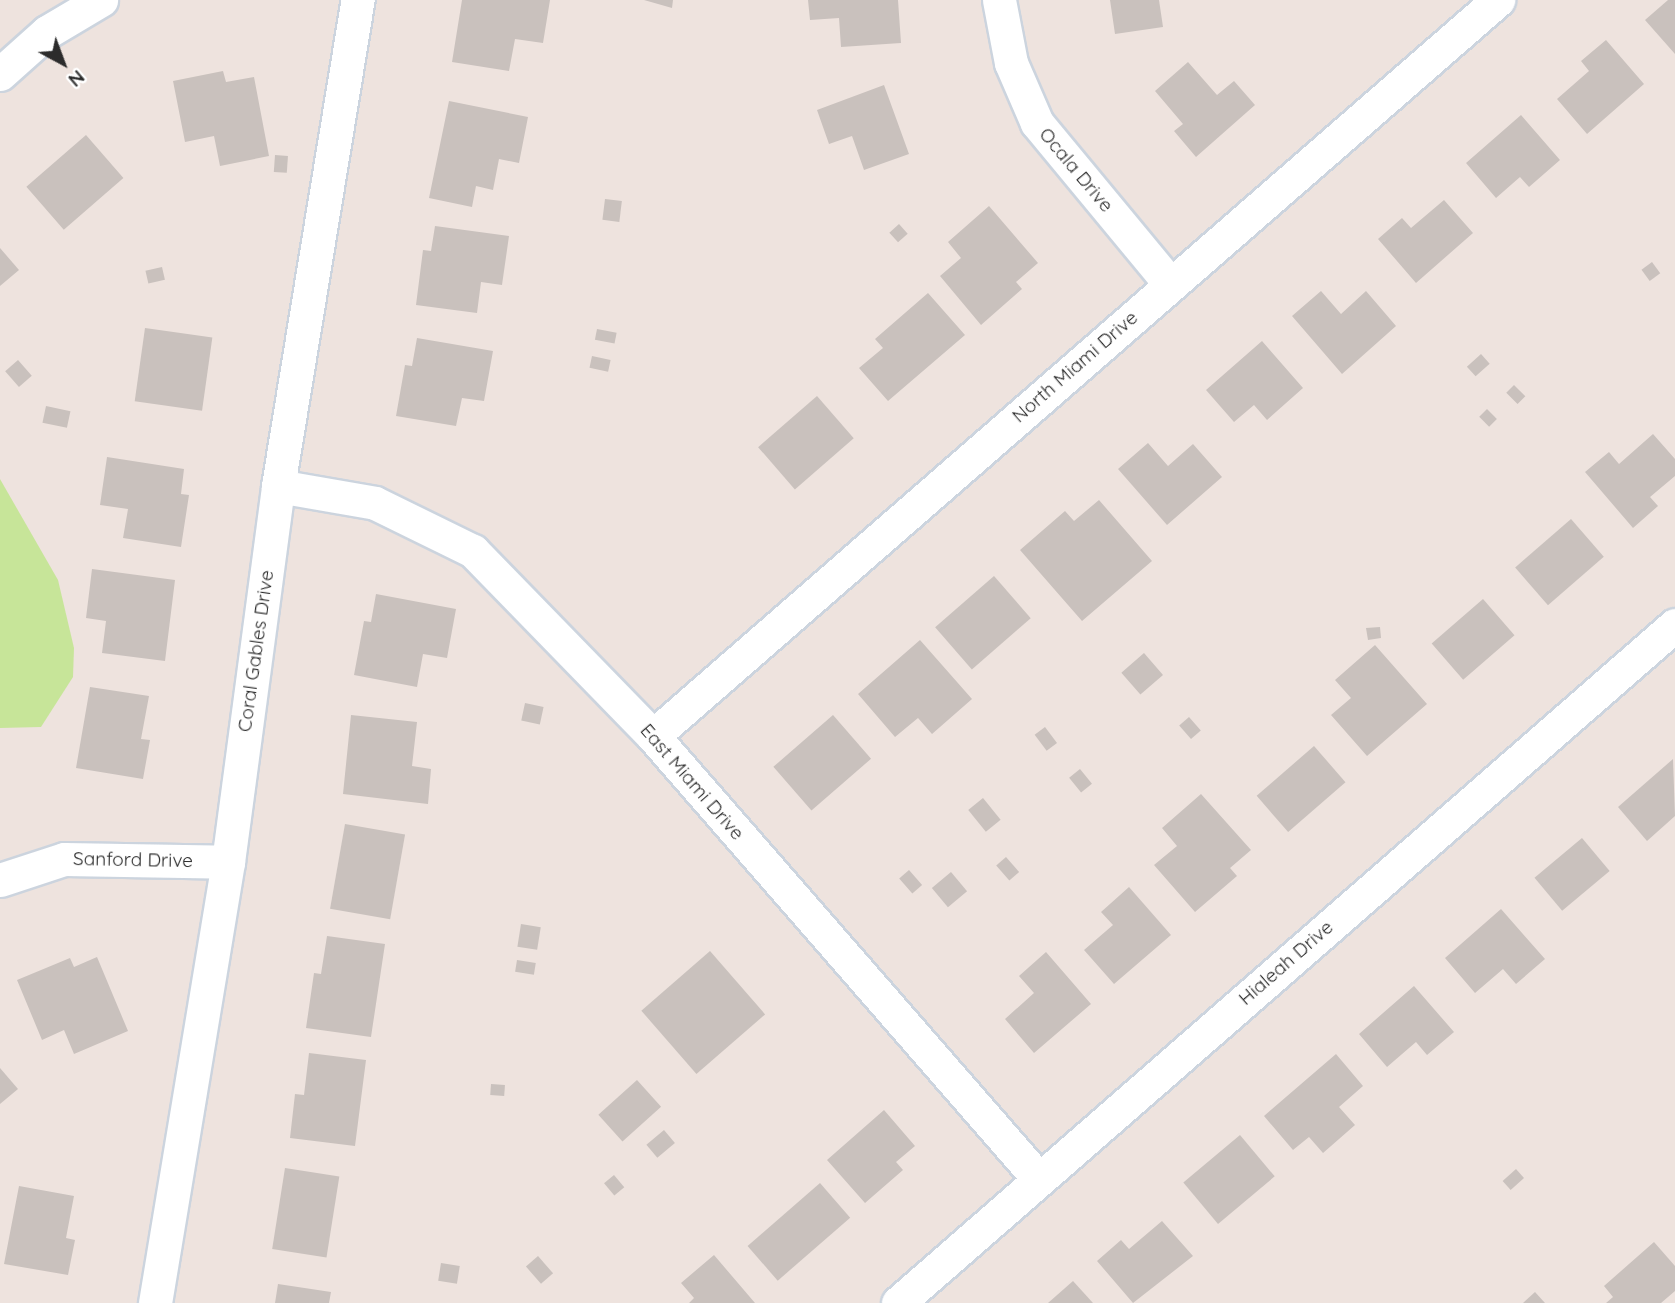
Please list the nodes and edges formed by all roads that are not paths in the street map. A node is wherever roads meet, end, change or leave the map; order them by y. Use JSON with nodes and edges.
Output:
{"nodes":[{"id":1,"x":101,"y":0,"type":"edge"},
{"id":2,"x":358,"y":0,"type":"edge"},
{"id":3,"x":999,"y":0,"type":"edge"},
{"id":4,"x":1499,"y":0,"type":"edge"},
{"id":5,"x":0,"y":74,"type":"edge"},
{"id":6,"x":1170,"y":284,"type":"junction"},
{"id":7,"x":278,"y":486,"type":"junction"},
{"id":8,"x":1675,"y":625,"type":"edge"},
{"id":9,"x":653,"y":736,"type":"junction"},
{"id":10,"x":228,"y":862,"type":"junction"},
{"id":11,"x":0,"y":880,"type":"edge"},
{"id":12,"x":1038,"y":1178,"type":"junction"},
{"id":13,"x":155,"y":1303,"type":"edge"},
{"id":14,"x":898,"y":1303,"type":"edge"}],
"edges":[{"from":1,"to":5,"type":"street"},
{"from":2,"to":7,"type":"street","name":"Coral Gables Drive"},
{"from":3,"to":6,"type":"street","name":"Ocala Drive"},
{"from":4,"to":6,"type":"street","name":"North Miami Drive"},
{"from":6,"to":9,"type":"street","name":"North Miami Drive"},
{"from":7,"to":9,"type":"street","name":"East Miami Drive"},
{"from":7,"to":10,"type":"street","name":"Coral Gables Drive"},
{"from":8,"to":12,"type":"street","name":"Hialeah Drive"},
{"from":9,"to":12,"type":"street","name":"East Miami Drive"},
{"from":10,"to":11,"type":"street","name":"Sanford Drive"},
{"from":10,"to":13,"type":"street","name":"Coral Gables Drive"},
{"from":12,"to":14,"type":"street","name":"Hialeah Drive"}]}
